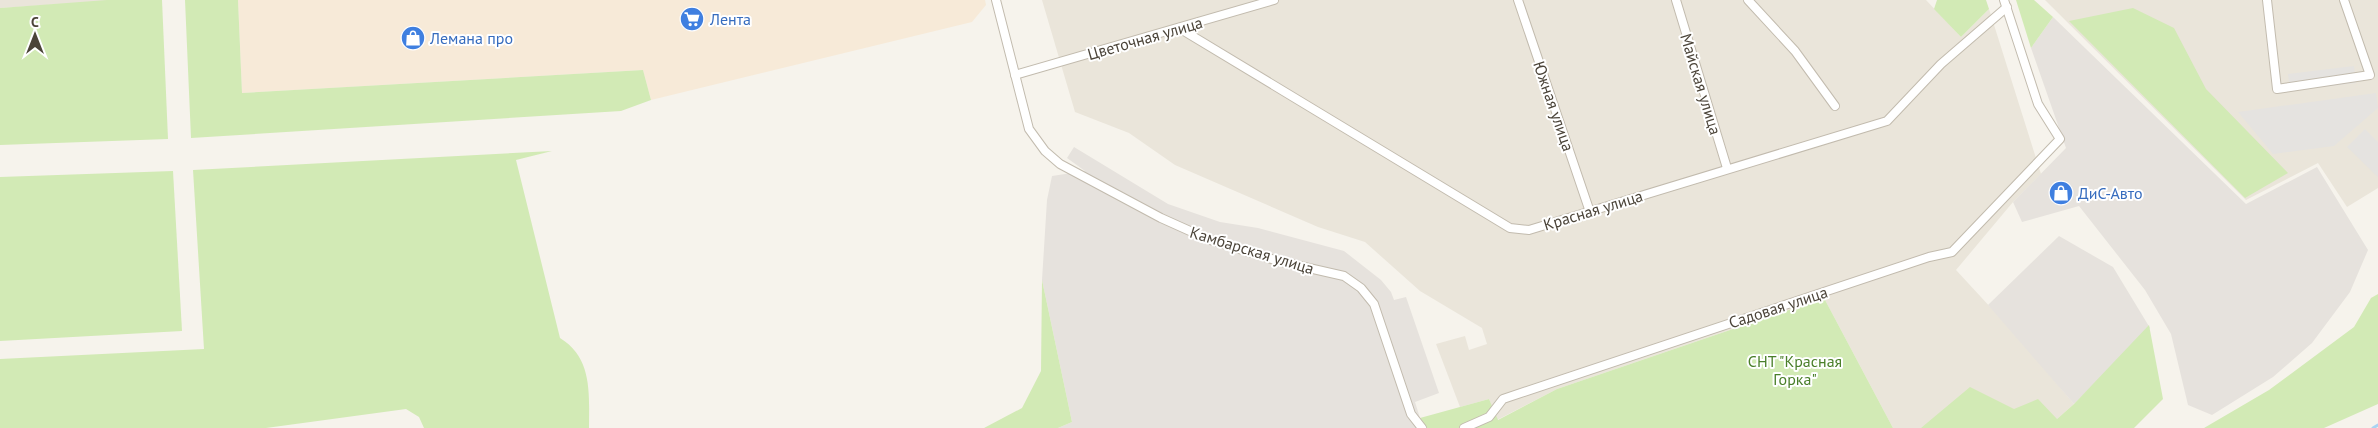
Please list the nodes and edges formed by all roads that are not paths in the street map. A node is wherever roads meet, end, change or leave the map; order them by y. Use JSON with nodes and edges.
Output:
{"nodes":[{"id":1,"x":996,"y":0,"type":"edge"},
{"id":2,"x":1274,"y":0,"type":"edge"},
{"id":3,"x":1518,"y":0,"type":"edge"},
{"id":4,"x":1676,"y":0,"type":"edge"},
{"id":5,"x":1748,"y":0,"type":"edge"},
{"id":6,"x":2267,"y":0,"type":"edge"},
{"id":7,"x":2344,"y":0,"type":"edge"},
{"id":8,"x":2006,"y":4,"type":"edge"},
{"id":9,"x":1178,"y":28,"type":"junction"},
{"id":10,"x":1015,"y":75,"type":"junction"},
{"id":11,"x":1836,"y":106,"type":"dead end"},
{"id":12,"x":1727,"y":168,"type":"junction"},
{"id":13,"x":1590,"y":212,"type":"junction"},
{"id":14,"x":1422,"y":428,"type":"edge"},
{"id":15,"x":1464,"y":428,"type":"edge"}],
"edges":[{"from":1,"to":10,"type":"street","name":"Камбарская улица"},
{"from":2,"to":9,"type":"street","name":"Цветочная улица"},
{"from":3,"to":13,"type":"street","name":"Южная улица"},
{"from":4,"to":12,"type":"street","name":"Майская улица"},
{"from":5,"to":11,"type":"street"},
{"from":6,"to":7,"type":"street"},
{"from":8,"to":12,"type":"street","name":"Красная улица"},
{"from":8,"to":15,"type":"street","name":"Садовая улица"},
{"from":9,"to":10,"type":"street","name":"Цветочная улица"},
{"from":9,"to":13,"type":"street","name":"Красная улица"},
{"from":10,"to":14,"type":"street","name":"Камбарская улица"},
{"from":12,"to":13,"type":"street","name":"Красная улица"}]}
